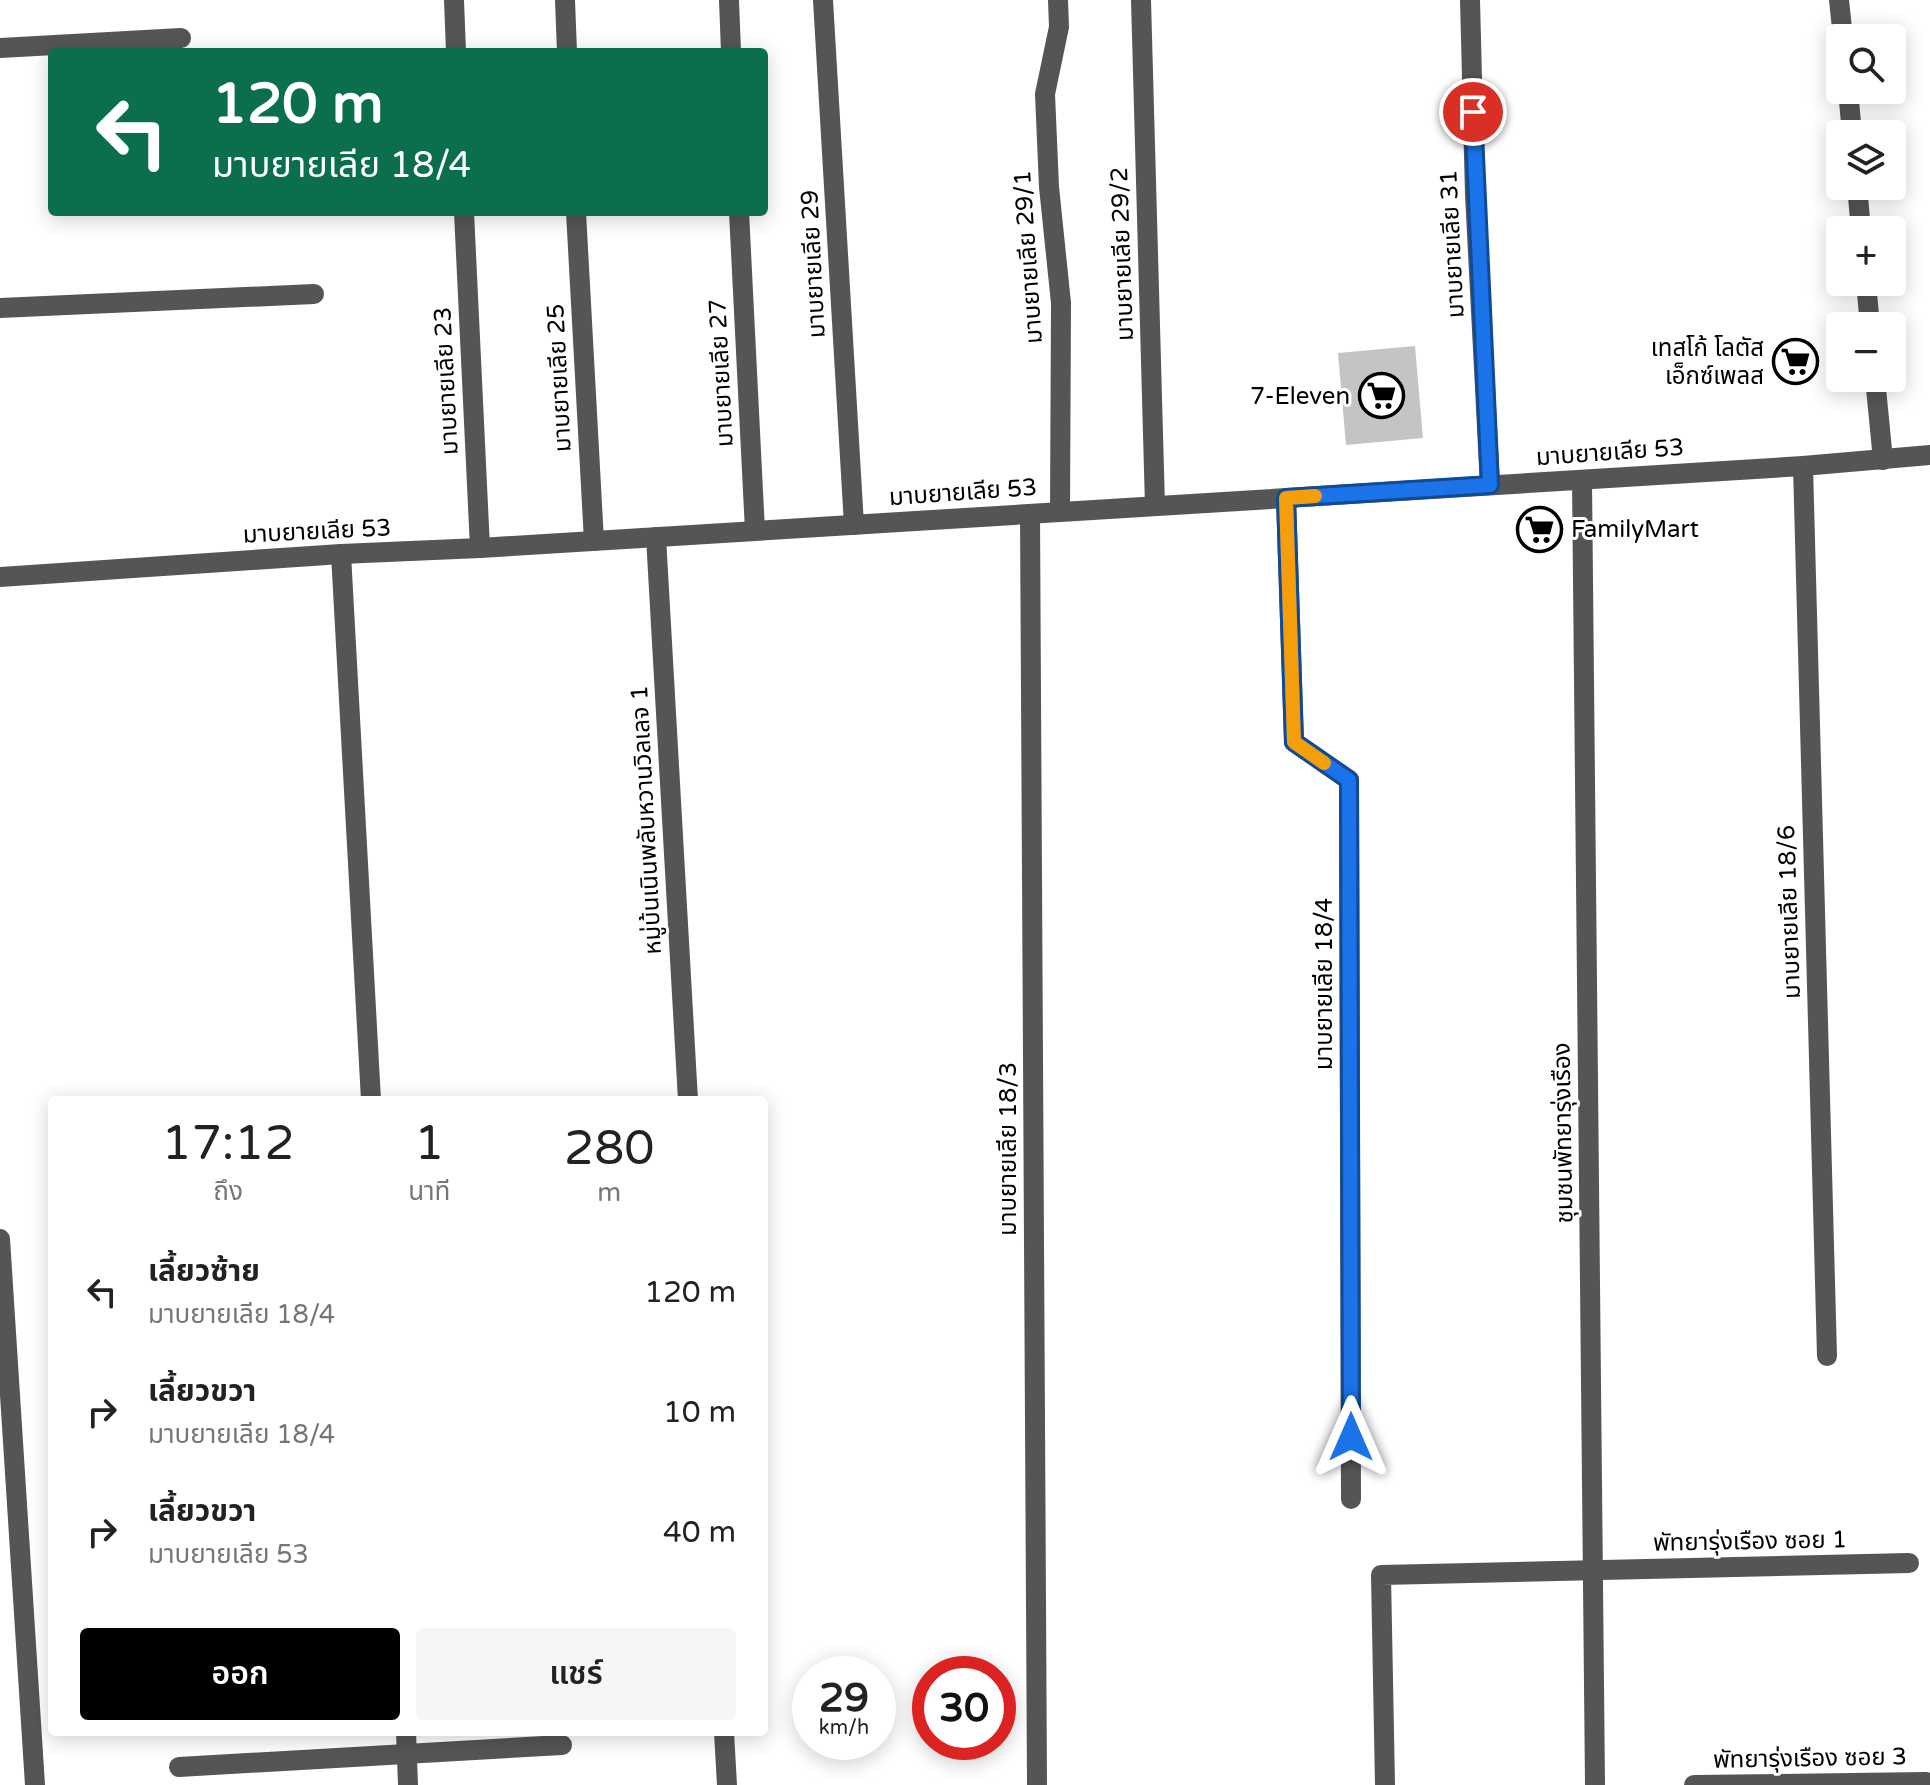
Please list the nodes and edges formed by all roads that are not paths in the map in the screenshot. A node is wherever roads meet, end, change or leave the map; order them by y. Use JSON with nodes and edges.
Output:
{"nodes":[{"id":1,"x":454,"y":0,"type":"edge"},
{"id":2,"x":565,"y":0,"type":"edge"},
{"id":3,"x":729,"y":0,"type":"edge"},
{"id":4,"x":823,"y":0,"type":"edge"},
{"id":5,"x":1058,"y":0,"type":"edge"},
{"id":6,"x":1141,"y":0,"type":"edge"},
{"id":7,"x":1470,"y":0,"type":"edge"},
{"id":8,"x":1839,"y":0,"type":"edge"},
{"id":9,"x":1842,"y":24,"type":"edge"},
{"id":10,"x":181,"y":38,"type":"dead end"},
{"id":11,"x":0,"y":48,"type":"edge"},
{"id":12,"x":456,"y":48,"type":"edge"},
{"id":13,"x":567,"y":48,"type":"edge"},
{"id":14,"x":731,"y":48,"type":"edge"},
{"id":15,"x":464,"y":216,"type":"edge"},
{"id":16,"x":576,"y":216,"type":"edge"},
{"id":17,"x":739,"y":216,"type":"edge"},
{"id":18,"x":314,"y":294,"type":"dead end"},
{"id":19,"x":0,"y":308,"type":"edge"},
{"id":20,"x":1876,"y":392,"type":"edge"},
{"id":21,"x":1930,"y":455,"type":"edge"},
{"id":22,"x":1883,"y":460,"type":"junction"},
{"id":23,"x":1803,"y":466,"type":"junction"},
{"id":24,"x":1582,"y":480,"type":"junction"},
{"id":25,"x":1490,"y":485,"type":"junction"},
{"id":26,"x":1286,"y":498,"type":"junction"},
{"id":27,"x":1155,"y":506,"type":"junction"},
{"id":28,"x":1060,"y":512,"type":"junction"},
{"id":29,"x":1030,"y":514,"type":"junction"},
{"id":30,"x":854,"y":525,"type":"junction"},
{"id":31,"x":755,"y":531,"type":"junction"},
{"id":32,"x":656,"y":537,"type":"junction"},
{"id":33,"x":594,"y":541,"type":"junction"},
{"id":34,"x":480,"y":548,"type":"junction"},
{"id":35,"x":341,"y":554,"type":"junction"},
{"id":36,"x":0,"y":577,"type":"edge"},
{"id":37,"x":371,"y":1096,"type":"edge"},
{"id":38,"x":688,"y":1096,"type":"edge"},
{"id":39,"x":0,"y":1239,"type":"edge"},
{"id":40,"x":1827,"y":1356,"type":"dead end"},
{"id":41,"x":1351,"y":1499,"type":"dead end"},
{"id":42,"x":1909,"y":1563,"type":"dead end"},
{"id":43,"x":1593,"y":1570,"type":"junction"},
{"id":44,"x":406,"y":1736,"type":"edge"},
{"id":45,"x":724,"y":1736,"type":"edge"},
{"id":46,"x":562,"y":1745,"type":"dead end"},
{"id":47,"x":407,"y":1754,"type":"junction"},
{"id":48,"x":179,"y":1767,"type":"dead end"},
{"id":49,"x":1926,"y":1782,"type":"dead end"},
{"id":50,"x":35,"y":1785,"type":"edge"},
{"id":51,"x":408,"y":1785,"type":"edge"},
{"id":52,"x":727,"y":1785,"type":"edge"},
{"id":53,"x":1037,"y":1785,"type":"edge"},
{"id":54,"x":1385,"y":1785,"type":"edge"},
{"id":55,"x":1595,"y":1785,"type":"edge"},
{"id":56,"x":1694,"y":1785,"type":"edge"}],
"edges":[{"from":1,"to":12,"type":"street"},
{"from":2,"to":13,"type":"street"},
{"from":3,"to":14,"type":"street"},
{"from":4,"to":30,"type":"street","name":"มาบยายเลีย 29"},
{"from":5,"to":28,"type":"street","name":"มาบยายเลีย 29/1"},
{"from":6,"to":27,"type":"street","name":"มาบยายเลีย 29/2"},
{"from":7,"to":25,"type":"street","name":"มาบยายเลีย 31"},
{"from":8,"to":9,"type":"street"},
{"from":10,"to":11,"type":"street"},
{"from":15,"to":34,"type":"street","name":"มาบยายเลีย 23"},
{"from":16,"to":33,"type":"street","name":"มาบยายเลีย 25"},
{"from":17,"to":31,"type":"street","name":"มาบยายเลีย 27"},
{"from":18,"to":19,"type":"street"},
{"from":20,"to":22,"type":"street"},
{"from":21,"to":22,"type":"street","name":"มาบยายเลีย 53"},
{"from":22,"to":23,"type":"street","name":"มาบยายเลีย 53"},
{"from":23,"to":24,"type":"street","name":"มาบยายเลีย 53"},
{"from":23,"to":40,"type":"street","name":"มาบยายเลีย 18/6"},
{"from":24,"to":25,"type":"street","name":"มาบยายเลีย 53"},
{"from":24,"to":43,"type":"street","name":"ชุมชนพัทยารุ่งเรือง"},
{"from":25,"to":26,"type":"street","name":"มาบยายเลีย 53"},
{"from":26,"to":27,"type":"street","name":"มาบยายเลีย 53"},
{"from":26,"to":41,"type":"street","name":"มาบยายเลีย 18/4"},
{"from":27,"to":28,"type":"street","name":"มาบยายเลีย 53"},
{"from":28,"to":29,"type":"street","name":"มาบยายเลีย 53"},
{"from":29,"to":30,"type":"street","name":"มาบยายเลีย 53"},
{"from":29,"to":53,"type":"street","name":"มาบยายเลีย 18/3"},
{"from":30,"to":31,"type":"street","name":"มาบยายเลีย 53"},
{"from":31,"to":32,"type":"street","name":"มาบยายเลีย 53"},
{"from":32,"to":33,"type":"street","name":"มาบยายเลีย 53"},
{"from":32,"to":38,"type":"street","name":"หมู่บ้นเนินพลับหวานวิลเลจ 1"},
{"from":33,"to":34,"type":"street","name":"มาบยายเลีย 53"},
{"from":34,"to":35,"type":"street","name":"มาบยายเลีย 53"},
{"from":35,"to":36,"type":"street","name":"มาบยายเลีย 53"},
{"from":35,"to":37,"type":"street"},
{"from":39,"to":50,"type":"street"},
{"from":42,"to":43,"type":"street","name":"พัทยารุ่งเรือง ซอย 1"},
{"from":43,"to":54,"type":"street","name":"พัทยารุ่งเรือง ซอย 1"},
{"from":43,"to":55,"type":"street","name":"ชุมชนพัทยารุ่งเรือง"},
{"from":44,"to":47,"type":"street"},
{"from":45,"to":52,"type":"street"},
{"from":46,"to":47,"type":"street"},
{"from":47,"to":48,"type":"street"},
{"from":47,"to":51,"type":"street"},
{"from":49,"to":56,"type":"street","name":"พัทยารุ่งเรือง ซอย 3"}]}
